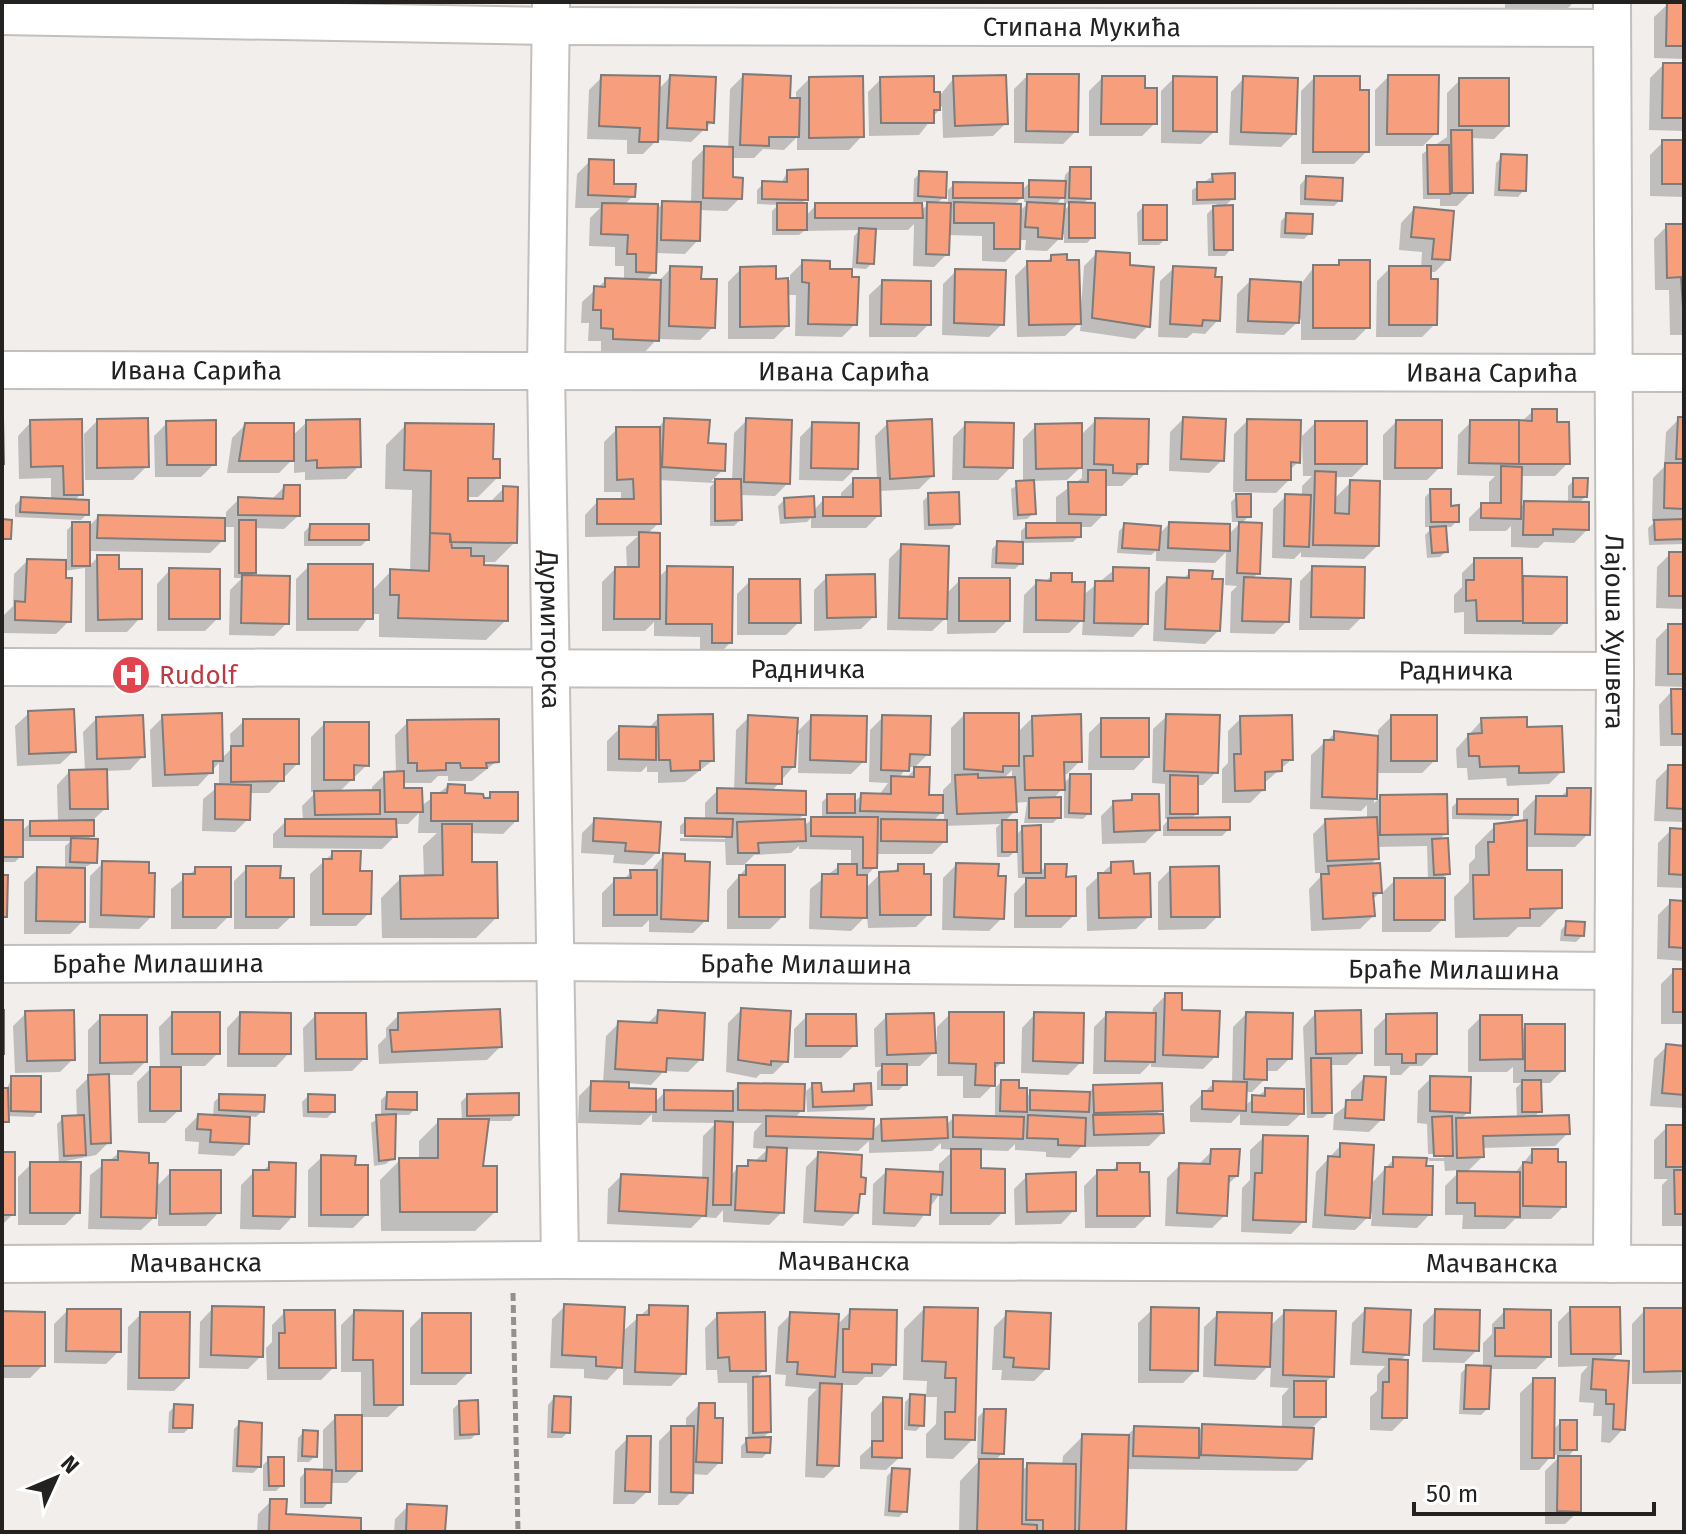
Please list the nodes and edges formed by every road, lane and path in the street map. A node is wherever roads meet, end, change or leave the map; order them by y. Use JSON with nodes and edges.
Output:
{"nodes":[{"id":1,"x":551,"y":14,"type":"edge"},
{"id":2,"x":1612,"y":15,"type":"edge"},
{"id":3,"x":2,"y":16,"type":"edge"},
{"id":4,"x":2,"y":370,"type":"edge"},
{"id":5,"x":546,"y":370,"type":"junction"},
{"id":6,"x":1613,"y":372,"type":"junction"},
{"id":7,"x":1684,"y":373,"type":"edge"},
{"id":8,"x":2,"y":667,"type":"edge"},
{"id":9,"x":550,"y":668,"type":"junction"},
{"id":10,"x":1615,"y":671,"type":"junction"},
{"id":11,"x":553,"y":962,"type":"junction"},
{"id":12,"x":2,"y":964,"type":"edge"},
{"id":13,"x":1611,"y":971,"type":"junction"},
{"id":14,"x":512,"y":1260,"type":"junction"},
{"id":15,"x":560,"y":1260,"type":"junction"},
{"id":16,"x":2,"y":1264,"type":"edge"},
{"id":17,"x":1612,"y":1264,"type":"junction"},
{"id":18,"x":1684,"y":1264,"type":"edge"},
{"id":19,"x":518,"y":1532,"type":"edge"}],
"edges":[{"from":1,"to":2,"type":"street","name":"Стипана Мукића"},
{"from":1,"to":3,"type":"street","name":"Стипана Мукића"},
{"from":1,"to":5,"type":"street","name":"Дурмиторска"},
{"from":2,"to":6,"type":"street","name":"Лајоша Хушвета"},
{"from":4,"to":5,"type":"street","name":"Ивана Сарића"},
{"from":5,"to":6,"type":"street","name":"Ивана Сарића"},
{"from":5,"to":9,"type":"street","name":"Дурмиторска"},
{"from":6,"to":7,"type":"street","name":"Ивана Сарића"},
{"from":6,"to":10,"type":"street","name":"Лајоша Хушвета"},
{"from":8,"to":9,"type":"street","name":"Радничка"},
{"from":9,"to":10,"type":"street","name":"Радничка"},
{"from":9,"to":11,"type":"street","name":"Дурмиторска"},
{"from":10,"to":13,"type":"street","name":"Лајоша Хушвета"},
{"from":11,"to":12,"type":"street","name":"Браће Милашина"},
{"from":11,"to":13,"type":"street","name":"Браће Милашина"},
{"from":11,"to":15,"type":"street","name":"Дурмиторска"},
{"from":13,"to":17,"type":"street","name":"Лајоша Хушвета"},
{"from":14,"to":15,"type":"street","name":"Мачванска"},
{"from":14,"to":16,"type":"street","name":"Мачванска"},
{"from":14,"to":19,"type":"path"},
{"from":15,"to":17,"type":"street","name":"Мачванска"},
{"from":17,"to":18,"type":"street","name":"Мачванска"}]}
